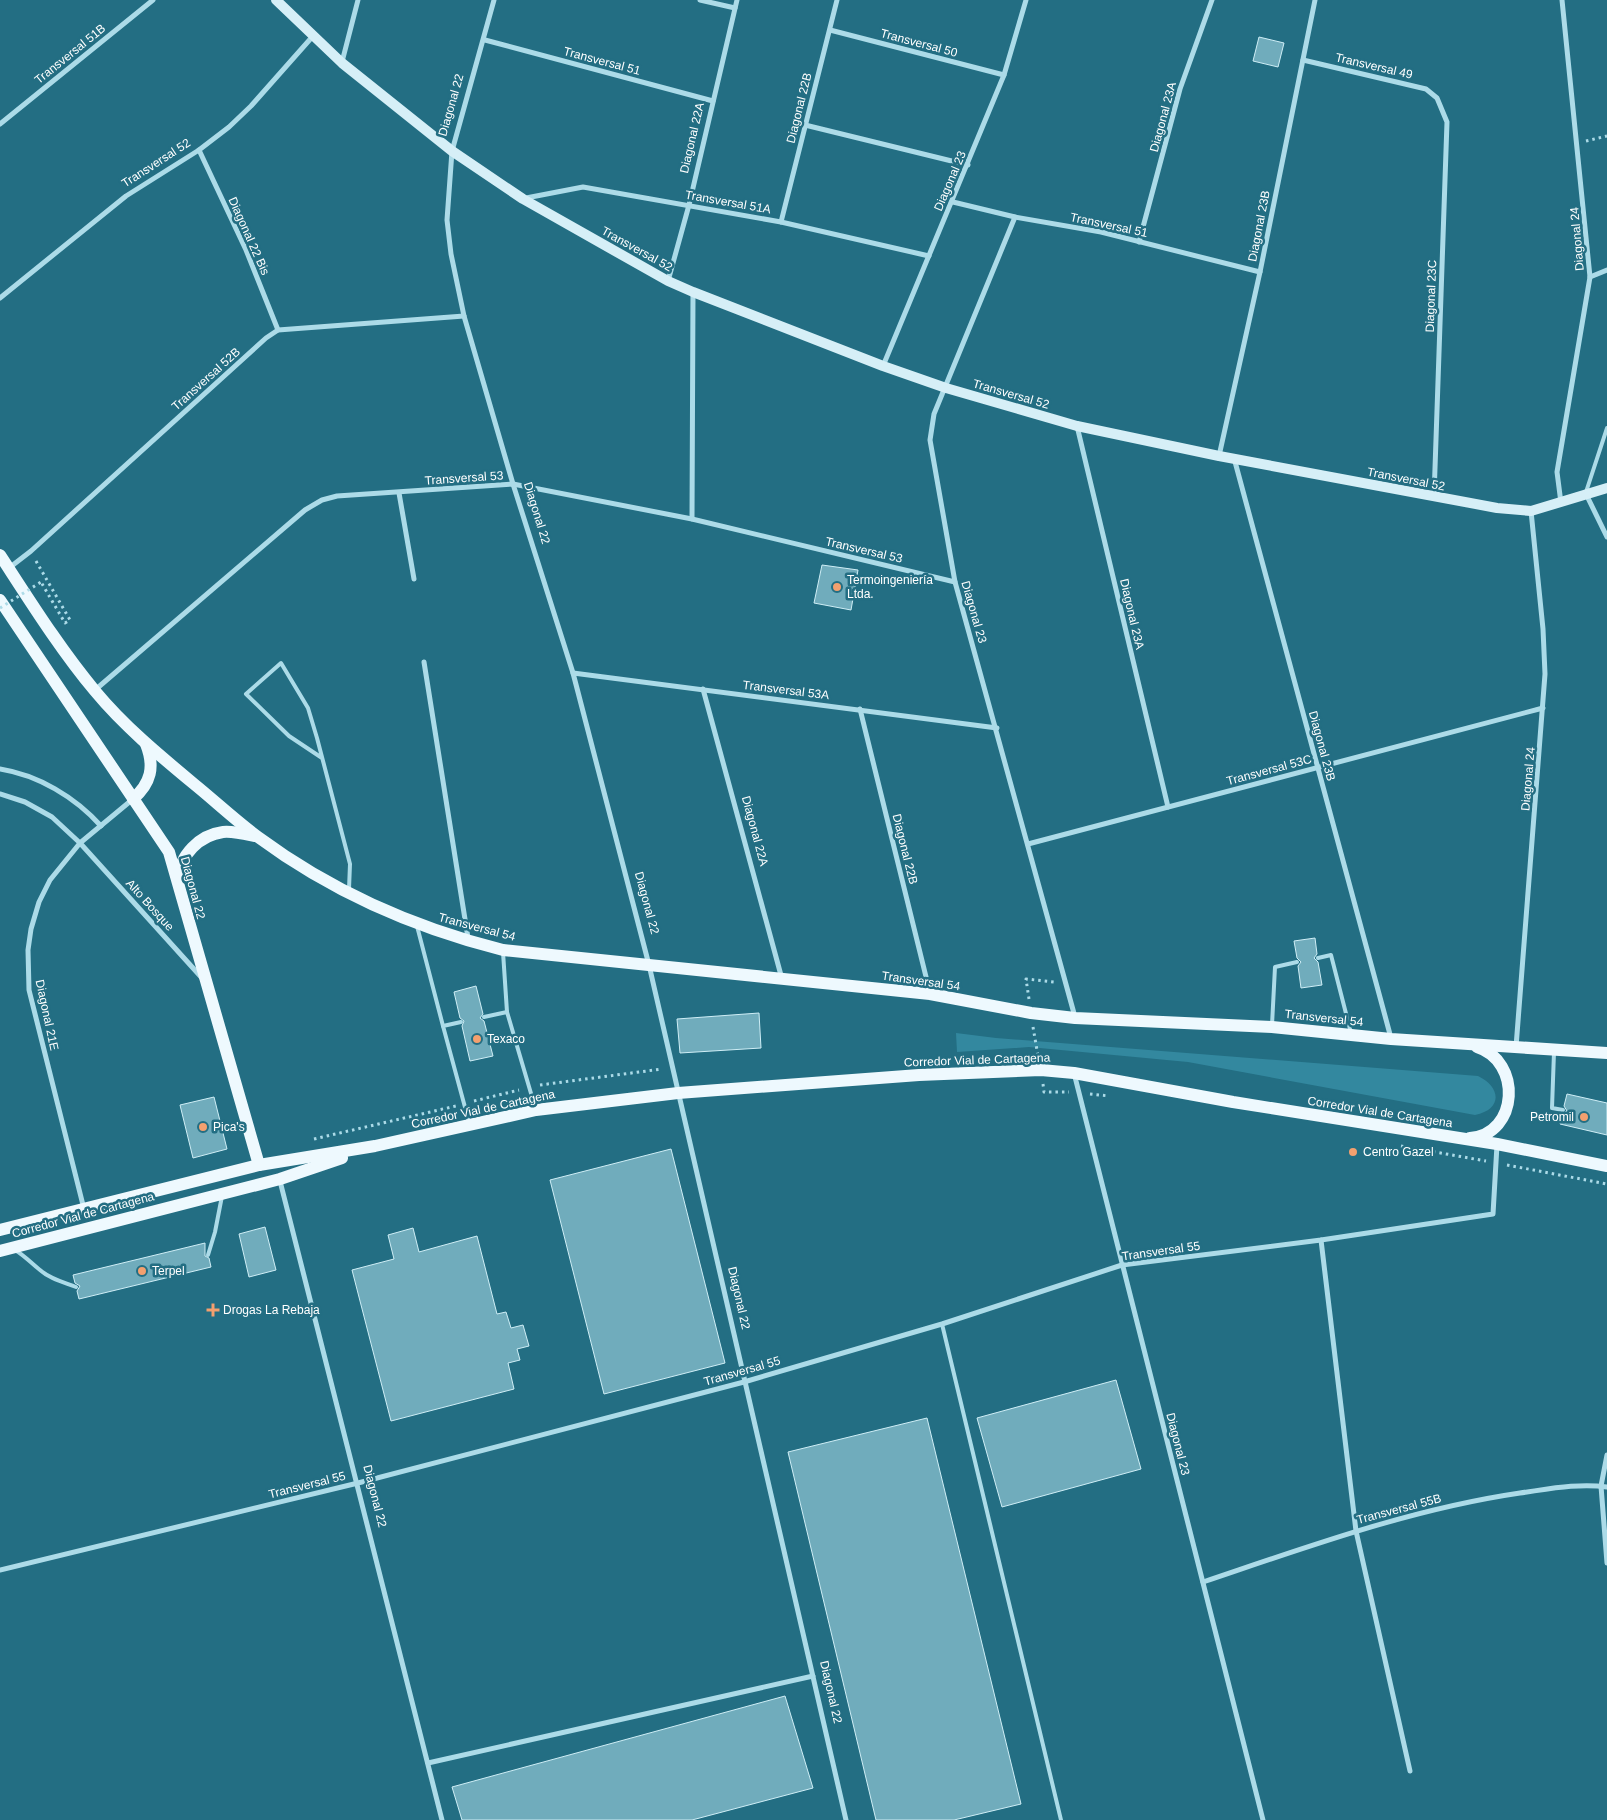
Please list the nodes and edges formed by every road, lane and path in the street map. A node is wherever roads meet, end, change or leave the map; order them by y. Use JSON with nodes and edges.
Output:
{"nodes":[{"id":1,"x":153,"y":0,"type":"edge"},
{"id":2,"x":276,"y":0,"type":"edge"},
{"id":3,"x":358,"y":0,"type":"edge"},
{"id":4,"x":494,"y":0,"type":"edge"},
{"id":5,"x":700,"y":0,"type":"edge"},
{"id":6,"x":737,"y":0,"type":"edge"},
{"id":7,"x":837,"y":0,"type":"edge"},
{"id":8,"x":1026,"y":0,"type":"edge"},
{"id":9,"x":1212,"y":0,"type":"edge"},
{"id":10,"x":1316,"y":0,"type":"edge"},
{"id":11,"x":1562,"y":0,"type":"edge"},
{"id":12,"x":735,"y":8,"type":"junction"},
{"id":13,"x":830,"y":30,"type":"junction"},
{"id":14,"x":313,"y":36,"type":"junction"},
{"id":15,"x":485,"y":40,"type":"junction"},
{"id":16,"x":1303,"y":60,"type":"junction"},
{"id":17,"x":342,"y":63,"type":"junction"},
{"id":18,"x":1004,"y":75,"type":"junction"},
{"id":19,"x":1437,"y":98,"type":"joint"},
{"id":20,"x":713,"y":101,"type":"junction"},
{"id":21,"x":0,"y":124,"type":"edge"},
{"id":22,"x":806,"y":125,"type":"junction"},
{"id":23,"x":1607,"y":136,"type":"edge"},
{"id":24,"x":1578,"y":143,"type":"junction"},
{"id":25,"x":199,"y":150,"type":"junction"},
{"id":26,"x":452,"y":151,"type":"junction"},
{"id":27,"x":968,"y":165,"type":"junction"},
{"id":28,"x":523,"y":199,"type":"junction"},
{"id":29,"x":953,"y":202,"type":"junction"},
{"id":30,"x":689,"y":205,"type":"junction"},
{"id":31,"x":1015,"y":217,"type":"junction"},
{"id":32,"x":781,"y":222,"type":"junction"},
{"id":33,"x":1140,"y":242,"type":"junction"},
{"id":34,"x":928,"y":256,"type":"junction"},
{"id":35,"x":1607,"y":270,"type":"edge"},
{"id":36,"x":1260,"y":272,"type":"junction"},
{"id":37,"x":1590,"y":277,"type":"junction"},
{"id":38,"x":668,"y":281,"type":"junction"},
{"id":39,"x":692,"y":292,"type":"junction"},
{"id":40,"x":0,"y":298,"type":"edge"},
{"id":41,"x":464,"y":316,"type":"junction"},
{"id":42,"x":278,"y":330,"type":"junction"},
{"id":43,"x":883,"y":366,"type":"junction"},
{"id":44,"x":946,"y":388,"type":"junction"},
{"id":45,"x":1077,"y":426,"type":"junction"},
{"id":46,"x":1607,"y":428,"type":"edge"},
{"id":47,"x":1219,"y":456,"type":"junction"},
{"id":48,"x":1234,"y":458,"type":"junction"},
{"id":49,"x":513,"y":484,"type":"junction"},
{"id":50,"x":1607,"y":488,"type":"edge"},
{"id":51,"x":399,"y":492,"type":"junction"},
{"id":52,"x":1586,"y":494,"type":"junction"},
{"id":53,"x":1434,"y":497,"type":"junction"},
{"id":54,"x":1562,"y":503,"type":"junction"},
{"id":55,"x":1531,"y":511,"type":"junction"},
{"id":56,"x":692,"y":519,"type":"junction"},
{"id":57,"x":1607,"y":537,"type":"edge"},
{"id":58,"x":0,"y":554,"type":"edge"},
{"id":59,"x":9,"y":568,"type":"junction"},
{"id":60,"x":43,"y":574,"type":"dead end"},
{"id":61,"x":414,"y":579,"type":"dead end"},
{"id":62,"x":955,"y":582,"type":"junction"},
{"id":63,"x":0,"y":600,"type":"edge"},
{"id":64,"x":0,"y":608,"type":"edge"},
{"id":65,"x":424,"y":662,"type":"dead end"},
{"id":66,"x":573,"y":673,"type":"junction"},
{"id":67,"x":703,"y":689,"type":"junction"},
{"id":68,"x":94,"y":690,"type":"junction"},
{"id":69,"x":1543,"y":708,"type":"junction"},
{"id":70,"x":860,"y":709,"type":"junction"},
{"id":71,"x":997,"y":728,"type":"junction"},
{"id":72,"x":146,"y":744,"type":"junction"},
{"id":73,"x":322,"y":758,"type":"junction"},
{"id":74,"x":1318,"y":767,"type":"junction"},
{"id":75,"x":0,"y":769,"type":"edge"},
{"id":76,"x":0,"y":794,"type":"edge"},
{"id":77,"x":133,"y":799,"type":"junction"},
{"id":78,"x":1168,"y":807,"type":"junction"},
{"id":79,"x":101,"y":826,"type":"junction"},
{"id":80,"x":258,"y":837,"type":"junction"},
{"id":81,"x":80,"y":843,"type":"junction"},
{"id":82,"x":1028,"y":844,"type":"junction"},
{"id":83,"x":178,"y":889,"type":"junction"},
{"id":84,"x":349,"y":894,"type":"junction"},
{"id":85,"x":416,"y":924,"type":"junction"},
{"id":86,"x":468,"y":941,"type":"junction"},
{"id":87,"x":502,"y":950,"type":"junction"},
{"id":88,"x":1318,"y":958,"type":"dead end"},
{"id":89,"x":1297,"y":962,"type":"dead end"},
{"id":90,"x":648,"y":965,"type":"junction"},
{"id":91,"x":782,"y":979,"type":"junction"},
{"id":92,"x":206,"y":982,"type":"junction"},
{"id":93,"x":930,"y":994,"type":"junction"},
{"id":94,"x":507,"y":1012,"type":"junction"},
{"id":95,"x":484,"y":1017,"type":"dead end"},
{"id":96,"x":1075,"y":1018,"type":"junction"},
{"id":97,"x":461,"y":1022,"type":"dead end"},
{"id":98,"x":442,"y":1026,"type":"junction"},
{"id":99,"x":1272,"y":1027,"type":"junction"},
{"id":100,"x":1352,"y":1035,"type":"junction"},
{"id":101,"x":1392,"y":1039,"type":"junction"},
{"id":102,"x":1468,"y":1044,"type":"junction"},
{"id":103,"x":1516,"y":1048,"type":"junction"},
{"id":104,"x":1554,"y":1050,"type":"junction"},
{"id":105,"x":1607,"y":1053,"type":"edge"},
{"id":106,"x":1074,"y":1073,"type":"junction"},
{"id":107,"x":678,"y":1093,"type":"junction"},
{"id":108,"x":536,"y":1110,"type":"junction"},
{"id":109,"x":1563,"y":1110,"type":"dead end"},
{"id":110,"x":470,"y":1124,"type":"junction"},
{"id":111,"x":1455,"y":1138,"type":"junction"},
{"id":112,"x":1497,"y":1144,"type":"junction"},
{"id":113,"x":375,"y":1146,"type":"junction"},
{"id":114,"x":259,"y":1165,"type":"junction"},
{"id":115,"x":1607,"y":1166,"type":"edge"},
{"id":116,"x":280,"y":1179,"type":"junction"},
{"id":117,"x":223,"y":1193,"type":"junction"},
{"id":118,"x":84,"y":1210,"type":"junction"},
{"id":119,"x":0,"y":1230,"type":"edge"},
{"id":120,"x":1321,"y":1240,"type":"junction"},
{"id":121,"x":6,"y":1250,"type":"edge"},
{"id":122,"x":208,"y":1255,"type":"dead end"},
{"id":123,"x":1122,"y":1265,"type":"junction"},
{"id":124,"x":76,"y":1287,"type":"dead end"},
{"id":125,"x":942,"y":1324,"type":"junction"},
{"id":126,"x":744,"y":1382,"type":"junction"},
{"id":127,"x":1607,"y":1455,"type":"edge"},
{"id":128,"x":358,"y":1483,"type":"junction"},
{"id":129,"x":1604,"y":1486,"type":"edge"},
{"id":130,"x":1356,"y":1531,"type":"junction"},
{"id":131,"x":1607,"y":1563,"type":"edge"},
{"id":132,"x":0,"y":1570,"type":"edge"},
{"id":133,"x":1203,"y":1582,"type":"junction"},
{"id":134,"x":813,"y":1676,"type":"junction"},
{"id":135,"x":428,"y":1763,"type":"junction"},
{"id":136,"x":1410,"y":1771,"type":"dead end"},
{"id":137,"x":442,"y":1820,"type":"edge"},
{"id":138,"x":846,"y":1820,"type":"edge"},
{"id":139,"x":1061,"y":1820,"type":"edge"},
{"id":140,"x":1262,"y":1820,"type":"edge"}],
"edges":[{"from":1,"to":21,"type":"street","name":"Transversal 51B"},
{"from":2,"to":14,"type":"street"},
{"from":3,"to":17,"type":"street"},
{"from":4,"to":15,"type":"street","name":"Diagonal 22"},
{"from":5,"to":12,"type":"street"},
{"from":6,"to":12,"type":"street","name":"Diagonal 22A"},
{"from":7,"to":13,"type":"street","name":"Diagonal 22B"},
{"from":8,"to":18,"type":"street","name":"Diagonal 23"},
{"from":9,"to":33,"type":"street","name":"Diagonal 23A"},
{"from":10,"to":16,"type":"street","name":"Diagonal 23B"},
{"from":11,"to":24,"type":"street","name":"Diagonal 24"},
{"from":12,"to":20,"type":"street","name":"Diagonal 22A"},
{"from":13,"to":18,"type":"street","name":"Transversal 50"},
{"from":13,"to":22,"type":"street","name":"Diagonal 22B"},
{"from":14,"to":17,"type":"street"},
{"from":14,"to":25,"type":"street","name":"Transversal 52"},
{"from":15,"to":20,"type":"street","name":"Transversal 51"},
{"from":15,"to":26,"type":"street","name":"Diagonal 22"},
{"from":16,"to":19,"type":"street","name":"Transversal 49"},
{"from":16,"to":36,"type":"street","name":"Diagonal 23B"},
{"from":17,"to":26,"type":"street"},
{"from":18,"to":27,"type":"street","name":"Diagonal 23"},
{"from":19,"to":53,"type":"street","name":"Diagonal 23C"},
{"from":20,"to":30,"type":"street","name":"Diagonal 22A"},
{"from":22,"to":27,"type":"street"},
{"from":22,"to":32,"type":"street","name":"Diagonal 22B"},
{"from":23,"to":24,"type":"path"},
{"from":24,"to":37,"type":"street","name":"Diagonal 24"},
{"from":25,"to":40,"type":"street","name":"Transversal 52"},
{"from":25,"to":42,"type":"street","name":"Diagonal 22 Bis"},
{"from":26,"to":28,"type":"street","name":"Transversal 52"},
{"from":26,"to":41,"type":"street","name":"Diagonal 22"},
{"from":27,"to":29,"type":"street","name":"Diagonal 23"},
{"from":28,"to":30,"type":"street","name":"Transversal 51A"},
{"from":28,"to":38,"type":"street","name":"Transversal 52"},
{"from":29,"to":31,"type":"street","name":"Transversal 51"},
{"from":29,"to":34,"type":"street","name":"Diagonal 23"},
{"from":30,"to":32,"type":"street","name":"Transversal 51A"},
{"from":30,"to":38,"type":"street","name":"Diagonal 22A"},
{"from":31,"to":33,"type":"street","name":"Transversal 51"},
{"from":31,"to":44,"type":"street","name":"Diagonal 23"},
{"from":32,"to":34,"type":"street","name":"Transversal 51A"},
{"from":33,"to":36,"type":"street","name":"Transversal 51"},
{"from":34,"to":43,"type":"street","name":"Diagonal 23"},
{"from":35,"to":37,"type":"street"},
{"from":36,"to":47,"type":"street","name":"Diagonal 23B"},
{"from":37,"to":54,"type":"street","name":"Diagonal 24"},
{"from":38,"to":39,"type":"street","name":"Transversal 52"},
{"from":39,"to":43,"type":"street","name":"Transversal 52"},
{"from":39,"to":56,"type":"street"},
{"from":41,"to":42,"type":"street"},
{"from":41,"to":49,"type":"street","name":"Diagonal 22"},
{"from":42,"to":59,"type":"street","name":"Transversal 52B"},
{"from":43,"to":44,"type":"street","name":"Transversal 52"},
{"from":44,"to":45,"type":"street","name":"Transversal 52"},
{"from":44,"to":62,"type":"street","name":"Diagonal 23"},
{"from":45,"to":47,"type":"street","name":"Transversal 52"},
{"from":45,"to":78,"type":"street","name":"Diagonal 23A"},
{"from":46,"to":52,"type":"lane"},
{"from":47,"to":48,"type":"street","name":"Transversal 52"},
{"from":48,"to":53,"type":"street","name":"Transversal 52"},
{"from":48,"to":74,"type":"street","name":"Diagonal 23B"},
{"from":49,"to":51,"type":"street","name":"Transversal 53"},
{"from":49,"to":56,"type":"street","name":"Transversal 53"},
{"from":49,"to":66,"type":"street","name":"Diagonal 22"},
{"from":50,"to":52,"type":"street","name":"Transversal 52"},
{"from":51,"to":61,"type":"street"},
{"from":51,"to":68,"type":"street","name":"Transversal 53"},
{"from":52,"to":54,"type":"street","name":"Transversal 52"},
{"from":52,"to":57,"type":"street"},
{"from":53,"to":55,"type":"street","name":"Transversal 52"},
{"from":54,"to":55,"type":"street","name":"Transversal 52"},
{"from":55,"to":69,"type":"street","name":"Diagonal 24"},
{"from":56,"to":62,"type":"street","name":"Transversal 53"},
{"from":58,"to":59,"type":"main road"},
{"from":59,"to":68,"type":"main road"},
{"from":60,"to":64,"type":"path","bridge":true},
{"from":62,"to":71,"type":"street","name":"Diagonal 23"},
{"from":63,"to":77,"type":"main road","name":"Diagonal 22"},
{"from":65,"to":86,"type":"street"},
{"from":66,"to":67,"type":"street","name":"Transversal 53A"},
{"from":66,"to":90,"type":"street","name":"Diagonal 22"},
{"from":67,"to":70,"type":"street","name":"Transversal 53A"},
{"from":67,"to":91,"type":"street","name":"Diagonal 22A"},
{"from":68,"to":72,"type":"main road"},
{"from":69,"to":74,"type":"street","name":"Transversal 53C"},
{"from":69,"to":103,"type":"street","name":"Diagonal 24"},
{"from":70,"to":71,"type":"street","name":"Transversal 53A"},
{"from":70,"to":93,"type":"street","name":"Diagonal 22B"},
{"from":71,"to":82,"type":"street","name":"Diagonal 23"},
{"from":72,"to":77,"type":"main road"},
{"from":72,"to":80,"type":"main road"},
{"from":73,"to":73,"type":"lane"},
{"from":73,"to":84,"type":"lane"},
{"from":74,"to":78,"type":"street","name":"Transversal 53C"},
{"from":74,"to":101,"type":"street","name":"Diagonal 23B"},
{"from":75,"to":79,"type":"street"},
{"from":76,"to":81,"type":"street"},
{"from":77,"to":79,"type":"street","name":"Diagonal 21E"},
{"from":77,"to":83,"type":"main road","name":"Diagonal 22"},
{"from":78,"to":82,"type":"street","name":"Transversal 53C"},
{"from":79,"to":81,"type":"street","name":"Diagonal 21E"},
{"from":80,"to":83,"type":"main road"},
{"from":80,"to":84,"type":"main road","name":"Transversal 54"},
{"from":81,"to":92,"type":"street","name":"Alto Bosque"},
{"from":81,"to":118,"type":"street","name":"Diagonal 21E"},
{"from":82,"to":96,"type":"street","name":"Diagonal 23"},
{"from":83,"to":92,"type":"main road","name":"Diagonal 22"},
{"from":84,"to":85,"type":"main road","name":"Transversal 54"},
{"from":85,"to":86,"type":"main road","name":"Transversal 54"},
{"from":85,"to":98,"type":"lane"},
{"from":86,"to":87,"type":"main road","name":"Transversal 54"},
{"from":87,"to":90,"type":"main road","name":"Transversal 54"},
{"from":87,"to":94,"type":"lane"},
{"from":88,"to":100,"type":"lane"},
{"from":89,"to":99,"type":"lane"},
{"from":90,"to":91,"type":"main road","name":"Transversal 54"},
{"from":90,"to":107,"type":"street","name":"Diagonal 22"},
{"from":91,"to":93,"type":"main road","name":"Transversal 54"},
{"from":92,"to":114,"type":"main road","name":"Diagonal 22"},
{"from":93,"to":96,"type":"main road","name":"Transversal 54"},
{"from":94,"to":95,"type":"lane"},
{"from":94,"to":108,"type":"lane"},
{"from":96,"to":99,"type":"main road","name":"Transversal 54"},
{"from":97,"to":98,"type":"lane"},
{"from":98,"to":110,"type":"lane"},
{"from":99,"to":100,"type":"main road","name":"Transversal 54"},
{"from":100,"to":101,"type":"main road","name":"Transversal 54"},
{"from":101,"to":102,"type":"main road","name":"Transversal 54"},
{"from":102,"to":103,"type":"main road","name":"Transversal 54"},
{"from":102,"to":111,"type":"main road"},
{"from":103,"to":104,"type":"main road","name":"Transversal 54"},
{"from":104,"to":105,"type":"main road","name":"Transversal 54"},
{"from":104,"to":109,"type":"lane"},
{"from":106,"to":107,"type":"main road","name":"Corredor Vial de Cartagena"},
{"from":106,"to":111,"type":"main road","name":"Corredor Vial de Cartagena"},
{"from":106,"to":123,"type":"street","name":"Diagonal 23"},
{"from":107,"to":108,"type":"main road","name":"Corredor Vial de Cartagena"},
{"from":107,"to":126,"type":"street","name":"Diagonal 22"},
{"from":108,"to":110,"type":"main road","name":"Corredor Vial de Cartagena"},
{"from":110,"to":113,"type":"main road","name":"Corredor Vial de Cartagena"},
{"from":111,"to":112,"type":"main road","name":"Corredor Vial de Cartagena"},
{"from":112,"to":115,"type":"main road","name":"Corredor Vial de Cartagena"},
{"from":112,"to":120,"type":"street","name":"Transversal 55"},
{"from":113,"to":114,"type":"main road","name":"Corredor Vial de Cartagena"},
{"from":113,"to":116,"type":"main road","name":"Corredor Vial de Cartagena"},
{"from":114,"to":118,"type":"main road","name":"Corredor Vial de Cartagena"},
{"from":116,"to":117,"type":"main road","name":"Corredor Vial de Cartagena"},
{"from":116,"to":128,"type":"street","name":"Diagonal 22"},
{"from":117,"to":121,"type":"main road","name":"Corredor Vial de Cartagena"},
{"from":117,"to":122,"type":"lane"},
{"from":118,"to":119,"type":"main road","name":"Corredor Vial de Cartagena"},
{"from":120,"to":123,"type":"street","name":"Transversal 55"},
{"from":120,"to":130,"type":"street"},
{"from":121,"to":124,"type":"lane"},
{"from":123,"to":125,"type":"street","name":"Transversal 55"},
{"from":123,"to":133,"type":"street","name":"Diagonal 23"},
{"from":125,"to":126,"type":"street","name":"Transversal 55"},
{"from":125,"to":139,"type":"lane"},
{"from":126,"to":128,"type":"street","name":"Transversal 55"},
{"from":126,"to":134,"type":"street","name":"Diagonal 22"},
{"from":127,"to":129,"type":"street"},
{"from":128,"to":132,"type":"street","name":"Transversal 55"},
{"from":128,"to":135,"type":"street","name":"Diagonal 22"},
{"from":129,"to":130,"type":"street","name":"Transversal 55B"},
{"from":129,"to":131,"type":"street"},
{"from":130,"to":133,"type":"street","name":"Transversal 55B"},
{"from":130,"to":136,"type":"street"},
{"from":133,"to":140,"type":"street","name":"Diagonal 23"},
{"from":134,"to":135,"type":"street"},
{"from":134,"to":138,"type":"street","name":"Diagonal 22"},
{"from":135,"to":137,"type":"street","name":"Diagonal 22"}]}
